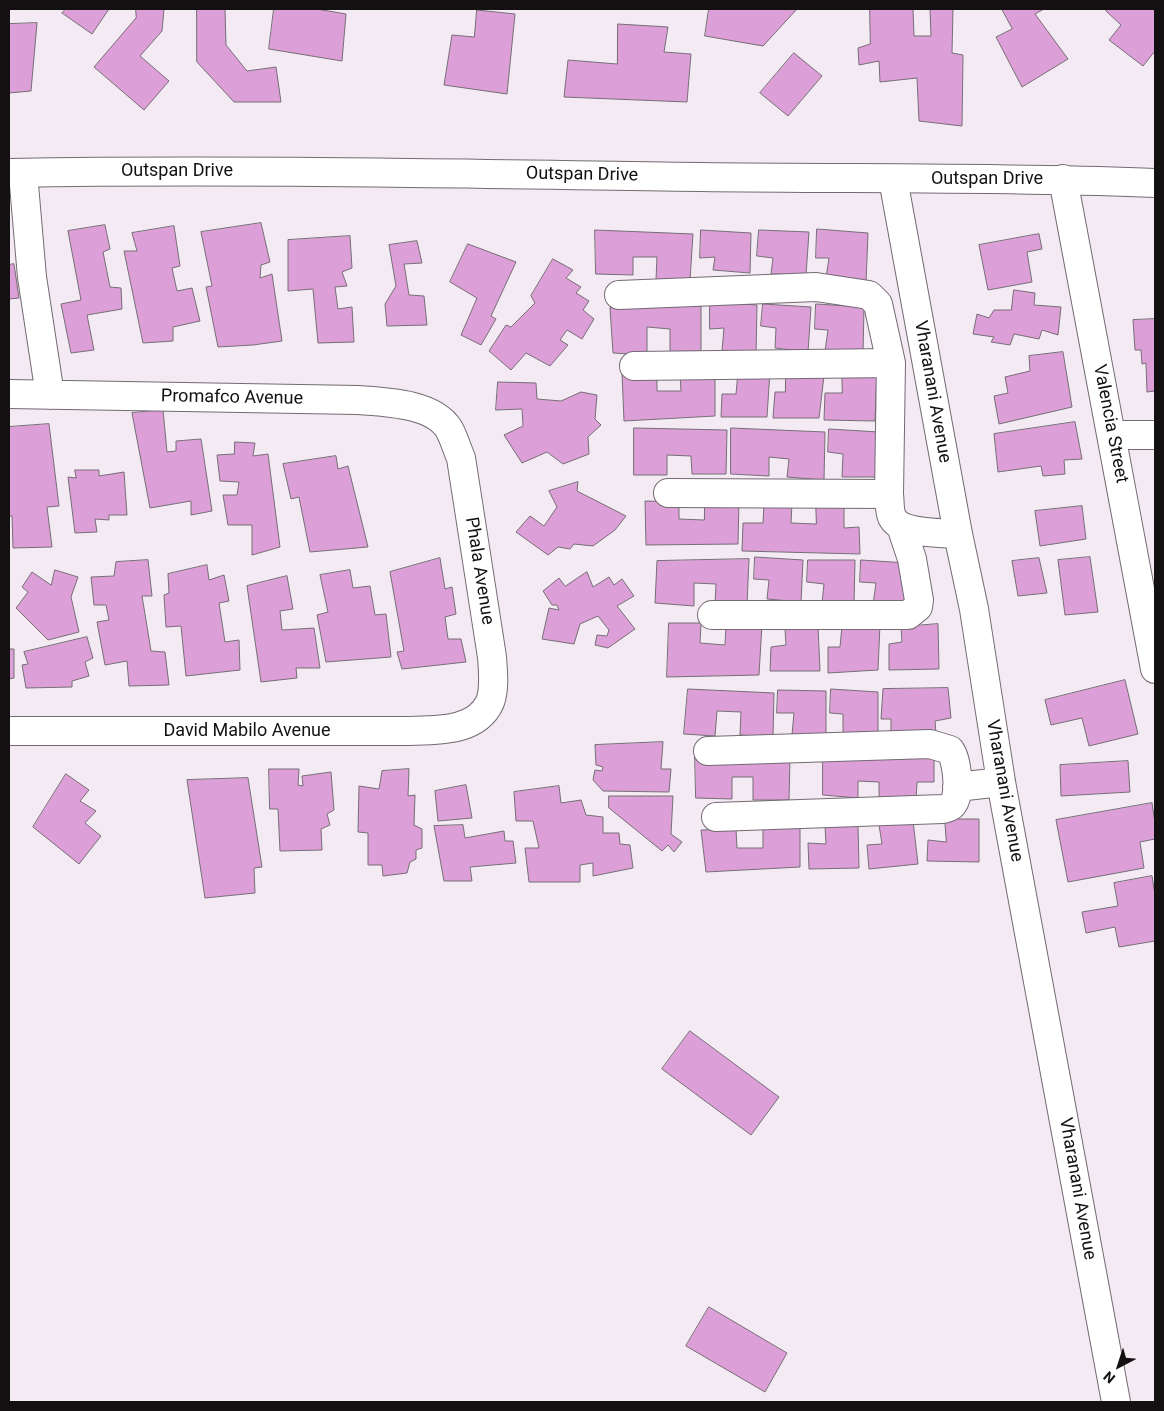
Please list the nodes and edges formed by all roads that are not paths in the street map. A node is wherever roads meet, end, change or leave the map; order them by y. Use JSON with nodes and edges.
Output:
{"nodes":[{"id":1,"x":16,"y":173,"type":"edge"},
{"id":2,"x":893,"y":179,"type":"junction"},
{"id":3,"x":1063,"y":179,"type":"junction"},
{"id":4,"x":1155,"y":183,"type":"edge"},
{"id":5,"x":619,"y":295,"type":"dead end"},
{"id":6,"x":891,"y":363,"type":"junction"},
{"id":7,"x":634,"y":366,"type":"dead end"},
{"id":8,"x":9,"y":394,"type":"edge"},
{"id":9,"x":50,"y":395,"type":"junction"},
{"id":10,"x":448,"y":428,"type":"joint"},
{"id":11,"x":1112,"y":435,"type":"junction"},
{"id":12,"x":1155,"y":435,"type":"edge"},
{"id":13,"x":668,"y":493,"type":"dead end"},
{"id":14,"x":889,"y":494,"type":"junction"},
{"id":15,"x":901,"y":526,"type":"junction"},
{"id":16,"x":958,"y":534,"type":"junction"},
{"id":17,"x":712,"y":615,"type":"dead end"},
{"id":18,"x":1155,"y":669,"type":"edge"},
{"id":19,"x":482,"y":714,"type":"joint"},
{"id":20,"x":9,"y":731,"type":"edge"},
{"id":21,"x":708,"y":751,"type":"dead end"},
{"id":22,"x":1001,"y":782,"type":"junction"},
{"id":23,"x":957,"y":788,"type":"junction"},
{"id":24,"x":716,"y":817,"type":"dead end"},
{"id":25,"x":1116,"y":1402,"type":"edge"}],
"edges":[{"from":1,"to":2,"type":"street","name":"Outspan Drive"},
{"from":1,"to":9,"type":"street"},
{"from":2,"to":3,"type":"street","name":"Outspan Drive"},
{"from":2,"to":16,"type":"street","name":"Vharanani Avenue"},
{"from":3,"to":4,"type":"street","name":"Outspan Drive"},
{"from":3,"to":11,"type":"street","name":"Valencia Street"},
{"from":5,"to":6,"type":"street"},
{"from":6,"to":7,"type":"street"},
{"from":6,"to":14,"type":"street"},
{"from":8,"to":9,"type":"street","name":"Promafco Avenue"},
{"from":9,"to":10,"type":"street","name":"Promafco Avenue"},
{"from":10,"to":19,"type":"street","name":"Phala Avenue"},
{"from":11,"to":12,"type":"street"},
{"from":11,"to":18,"type":"street","name":"Valencia Street"},
{"from":13,"to":14,"type":"street"},
{"from":14,"to":15,"type":"street"},
{"from":15,"to":16,"type":"street"},
{"from":15,"to":17,"type":"street"},
{"from":16,"to":22,"type":"street","name":"Vharanani Avenue"},
{"from":19,"to":20,"type":"street","name":"David Mabilo Avenue"},
{"from":21,"to":23,"type":"street"},
{"from":22,"to":23,"type":"street"},
{"from":22,"to":25,"type":"street","name":"Vharanani Avenue"},
{"from":23,"to":24,"type":"street"}]}
